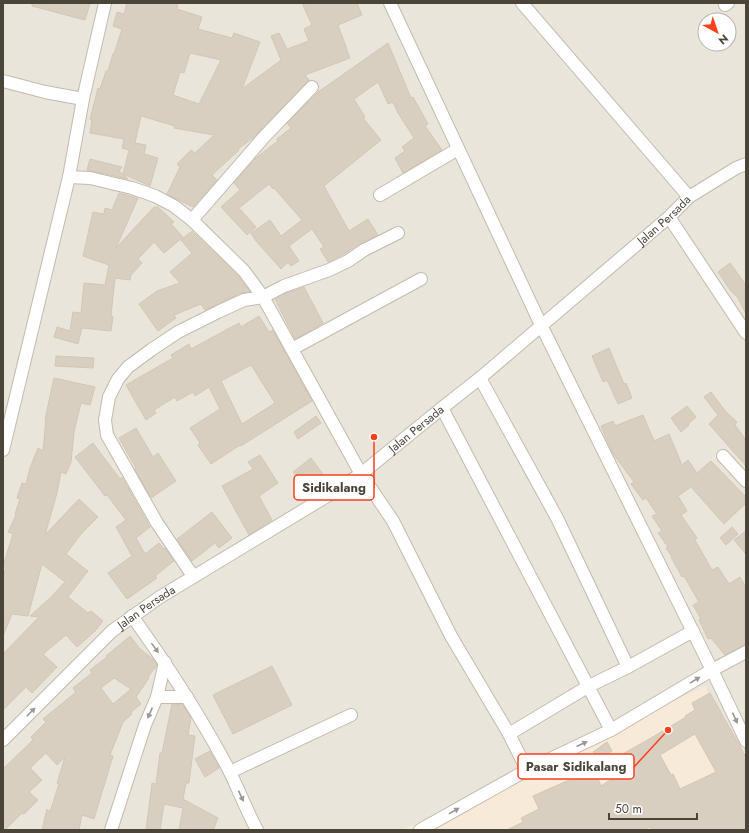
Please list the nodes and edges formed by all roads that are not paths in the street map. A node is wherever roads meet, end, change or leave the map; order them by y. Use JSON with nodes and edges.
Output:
{"nodes":[{"id":1,"x":105,"y":3,"type":"edge"},
{"id":2,"x":390,"y":3,"type":"edge"},
{"id":3,"x":522,"y":3,"type":"edge"},
{"id":4,"x":3,"y":81,"type":"edge"},
{"id":5,"x":312,"y":87,"type":"dead end"},
{"id":6,"x":83,"y":99,"type":"junction"},
{"id":7,"x":458,"y":149,"type":"junction"},
{"id":8,"x":746,"y":164,"type":"edge"},
{"id":9,"x":69,"y":177,"type":"junction"},
{"id":10,"x":380,"y":195,"type":"dead end"},
{"id":11,"x":689,"y":197,"type":"junction"},
{"id":12,"x":669,"y":217,"type":"junction"},
{"id":13,"x":192,"y":220,"type":"junction"},
{"id":14,"x":398,"y":233,"type":"dead end"},
{"id":15,"x":421,"y":279,"type":"dead end"},
{"id":16,"x":263,"y":297,"type":"junction"},
{"id":17,"x":541,"y":325,"type":"junction"},
{"id":18,"x":746,"y":333,"type":"edge"},
{"id":19,"x":292,"y":349,"type":"junction"},
{"id":20,"x":480,"y":378,"type":"junction"},
{"id":21,"x":442,"y":408,"type":"junction"},
{"id":22,"x":3,"y":450,"type":"edge"},
{"id":23,"x":723,"y":456,"type":"dead end"},
{"id":24,"x":361,"y":474,"type":"junction"},
{"id":25,"x":746,"y":481,"type":"edge"},
{"id":26,"x":193,"y":576,"type":"junction"},
{"id":27,"x":132,"y":616,"type":"junction"},
{"id":28,"x":693,"y":631,"type":"junction"},
{"id":29,"x":746,"y":652,"type":"edge"},
{"id":30,"x":165,"y":662,"type":"junction"},
{"id":31,"x":628,"y":667,"type":"junction"},
{"id":32,"x":712,"y":670,"type":"junction"},
{"id":33,"x":589,"y":686,"type":"junction"},
{"id":34,"x":157,"y":697,"type":"junction"},
{"id":35,"x":187,"y":697,"type":"junction"},
{"id":36,"x":351,"y":715,"type":"dead end"},
{"id":37,"x":611,"y":730,"type":"junction"},
{"id":38,"x":509,"y":734,"type":"junction"},
{"id":39,"x":3,"y":740,"type":"edge"},
{"id":40,"x":746,"y":741,"type":"edge"},
{"id":41,"x":527,"y":770,"type":"junction"},
{"id":42,"x":230,"y":772,"type":"junction"},
{"id":43,"x":111,"y":830,"type":"edge"},
{"id":44,"x":257,"y":830,"type":"edge"},
{"id":45,"x":420,"y":830,"type":"edge"}],
"edges":[{"from":1,"to":6,"type":"street"},
{"from":2,"to":7,"type":"street"},
{"from":3,"to":11,"type":"street"},
{"from":4,"to":6,"type":"street"},
{"from":5,"to":13,"type":"street"},
{"from":6,"to":9,"type":"street"},
{"from":7,"to":10,"type":"street"},
{"from":7,"to":17,"type":"street"},
{"from":8,"to":11,"type":"street","name":"Jalan Persada"},
{"from":9,"to":13,"type":"street"},
{"from":9,"to":22,"type":"street"},
{"from":11,"to":12,"type":"street","name":"Jalan Persada"},
{"from":12,"to":17,"type":"street","name":"Jalan Persada"},
{"from":12,"to":18,"type":"street"},
{"from":13,"to":16,"type":"street"},
{"from":14,"to":16,"type":"street"},
{"from":15,"to":19,"type":"street"},
{"from":16,"to":19,"type":"street"},
{"from":16,"to":26,"type":"street"},
{"from":17,"to":20,"type":"street","name":"Jalan Persada"},
{"from":17,"to":28,"type":"street"},
{"from":19,"to":24,"type":"street"},
{"from":20,"to":21,"type":"street","name":"Jalan Persada"},
{"from":20,"to":31,"type":"street"},
{"from":21,"to":24,"type":"street","name":"Jalan Persada"},
{"from":21,"to":33,"type":"street"},
{"from":23,"to":25,"type":"street"},
{"from":24,"to":26,"type":"street","name":"Jalan Persada"},
{"from":24,"to":38,"type":"street"},
{"from":26,"to":27,"type":"street","name":"Jalan Persada"},
{"from":27,"to":30,"type":"street","one_way":true},
{"from":39,"to":27,"type":"street","name":"Jalan Persada","one_way":true},
{"from":28,"to":31,"type":"street"},
{"from":28,"to":32,"type":"street"},
{"from":29,"to":32,"type":"street"},
{"from":30,"to":34,"type":"street"},
{"from":30,"to":35,"type":"street"},
{"from":31,"to":33,"type":"street"},
{"from":37,"to":32,"type":"street","one_way":true},
{"from":32,"to":40,"type":"street","one_way":true},
{"from":33,"to":37,"type":"street"},
{"from":33,"to":38,"type":"street"},
{"from":34,"to":35,"type":"street"},
{"from":34,"to":43,"type":"street","one_way":true},
{"from":35,"to":42,"type":"street"},
{"from":36,"to":42,"type":"street"},
{"from":41,"to":37,"type":"street","one_way":true},
{"from":38,"to":41,"type":"street"},
{"from":45,"to":41,"type":"street","one_way":true},
{"from":42,"to":44,"type":"street","one_way":true}]}
